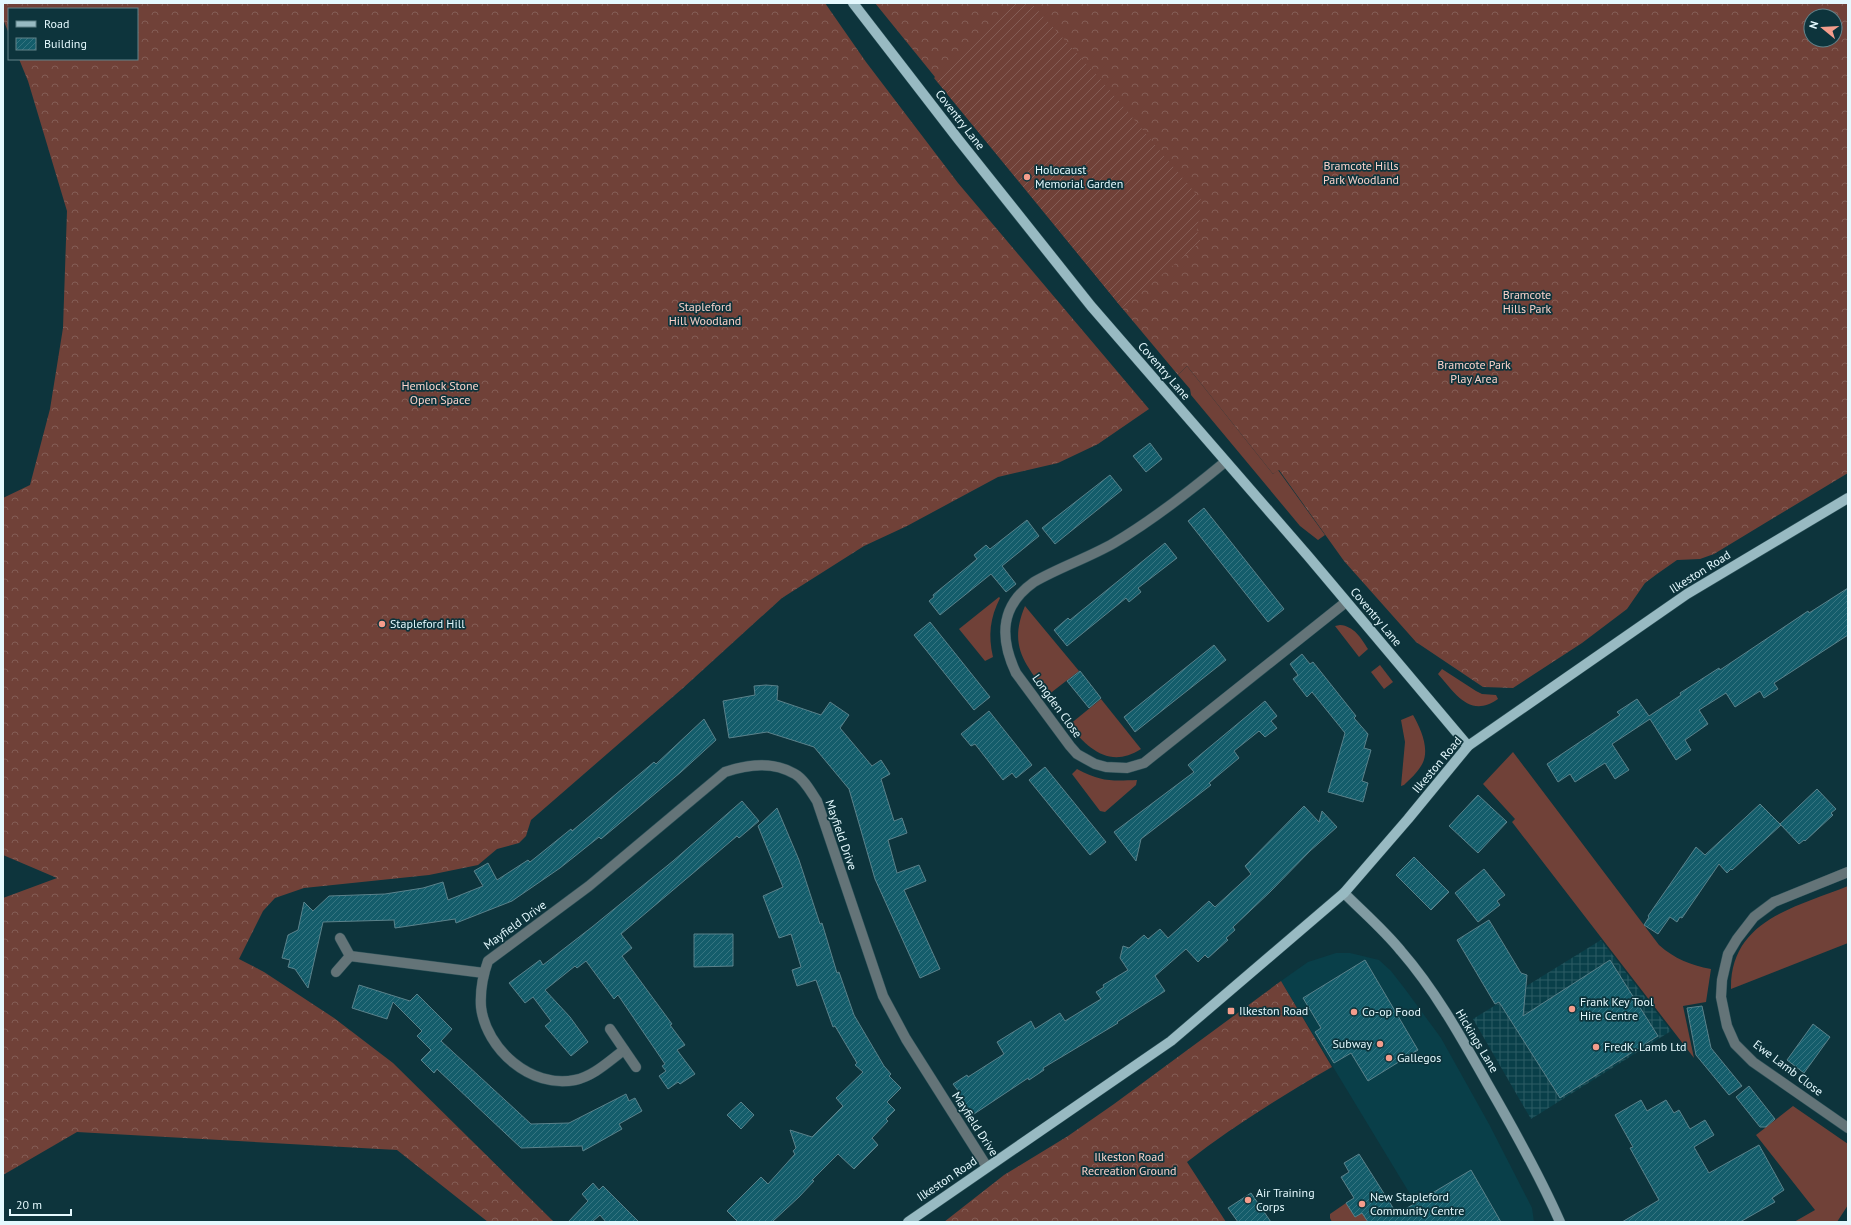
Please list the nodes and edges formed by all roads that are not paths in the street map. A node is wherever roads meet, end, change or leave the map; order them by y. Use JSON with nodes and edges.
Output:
{"nodes":[{"id":1,"x":853,"y":3,"type":"edge"},
{"id":2,"x":1225,"y":462,"type":"junction"},
{"id":3,"x":1848,"y":498,"type":"edge"},
{"id":4,"x":1346,"y":602,"type":"junction"},
{"id":5,"x":1468,"y":746,"type":"junction"},
{"id":6,"x":1848,"y":872,"type":"edge"},
{"id":7,"x":1344,"y":893,"type":"junction"},
{"id":8,"x":340,"y":938,"type":"dead end"},
{"id":9,"x":350,"y":956,"type":"junction"},
{"id":10,"x":336,"y":972,"type":"dead end"},
{"id":11,"x":484,"y":973,"type":"junction"},
{"id":12,"x":610,"y":1029,"type":"dead end"},
{"id":13,"x":624,"y":1050,"type":"junction"},
{"id":14,"x":636,"y":1067,"type":"dead end"},
{"id":15,"x":1848,"y":1128,"type":"edge"},
{"id":16,"x":987,"y":1167,"type":"junction"},
{"id":17,"x":908,"y":1222,"type":"edge"},
{"id":18,"x":1560,"y":1222,"type":"edge"}],
"edges":[{"from":1,"to":2,"type":"main road","name":"Coventry Lane"},
{"from":2,"to":4,"type":"main road","name":"Coventry Lane"},
{"from":2,"to":4,"type":"street","name":"Longden Close"},
{"from":3,"to":5,"type":"main road","name":"Ilkeston Road"},
{"from":4,"to":5,"type":"main road","name":"Coventry Lane"},
{"from":5,"to":7,"type":"main road","name":"Ilkeston Road"},
{"from":6,"to":15,"type":"street","name":"Ewe Lamb Close"},
{"from":7,"to":16,"type":"main road","name":"Ilkeston Road"},
{"from":7,"to":18,"type":"main road","name":"Hickings Lane"},
{"from":8,"to":9,"type":"street"},
{"from":9,"to":10,"type":"street"},
{"from":9,"to":11,"type":"street"},
{"from":11,"to":13,"type":"street","name":"Mayfield Drive"},
{"from":11,"to":16,"type":"street","name":"Mayfield Drive"},
{"from":12,"to":13,"type":"street"},
{"from":13,"to":14,"type":"street"},
{"from":16,"to":17,"type":"main road","name":"Ilkeston Road"}]}
